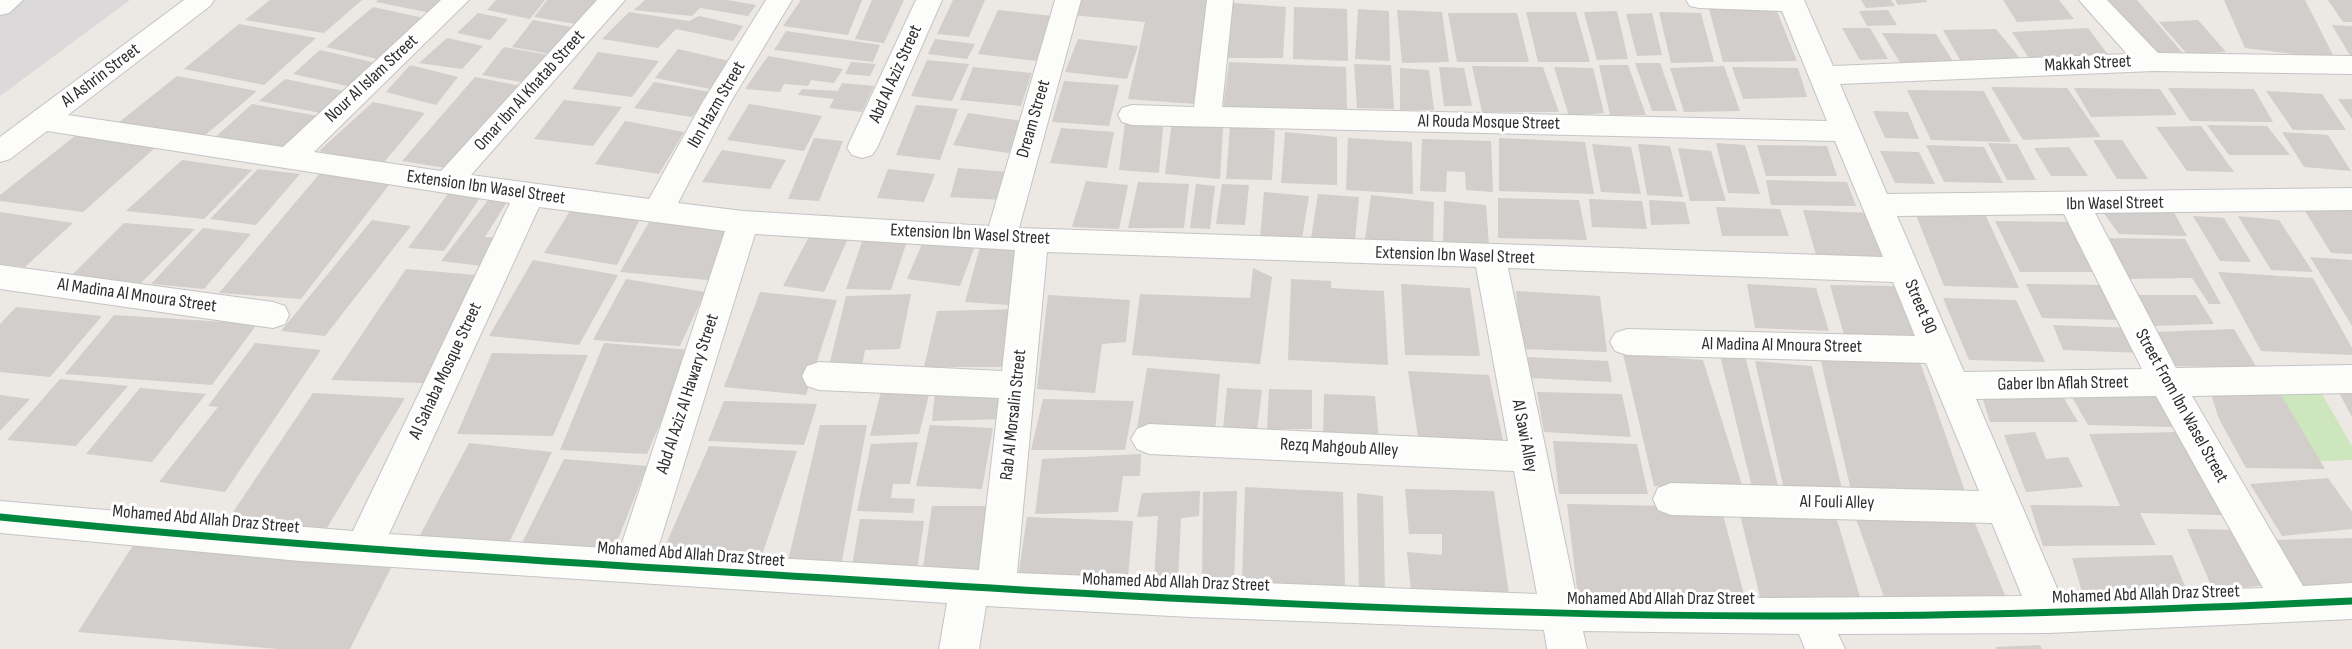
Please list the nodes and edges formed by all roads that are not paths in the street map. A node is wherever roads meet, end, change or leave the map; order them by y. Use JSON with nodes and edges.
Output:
{"nodes":[{"id":1,"x":10,"y":0,"type":"edge"},
{"id":2,"x":201,"y":0,"type":"edge"},
{"id":3,"x":456,"y":0,"type":"edge"},
{"id":4,"x":612,"y":0,"type":"edge"},
{"id":5,"x":779,"y":0,"type":"edge"},
{"id":6,"x":929,"y":0,"type":"edge"},
{"id":7,"x":1068,"y":0,"type":"edge"},
{"id":8,"x":1220,"y":0,"type":"edge"},
{"id":9,"x":1700,"y":0,"type":"edge"},
{"id":10,"x":2092,"y":0,"type":"edge"},
{"id":11,"x":1792,"y":2,"type":"edge"},
{"id":12,"x":0,"y":7,"type":"edge"},
{"id":13,"x":2149,"y":61,"type":"junction"},
{"id":14,"x":2352,"y":65,"type":"edge"},
{"id":15,"x":1823,"y":76,"type":"junction"},
{"id":16,"x":1132,"y":114,"type":"dead end"},
{"id":17,"x":1207,"y":116,"type":"junction"},
{"id":18,"x":42,"y":121,"type":"junction"},
{"id":19,"x":1846,"y":131,"type":"junction"},
{"id":20,"x":862,"y":148,"type":"dead end"},
{"id":21,"x":0,"y":152,"type":"edge"},
{"id":22,"x":289,"y":159,"type":"junction"},
{"id":23,"x":447,"y":183,"type":"junction"},
{"id":24,"x":528,"y":195,"type":"junction"},
{"id":25,"x":2352,"y":199,"type":"edge"},
{"id":26,"x":2075,"y":204,"type":"junction"},
{"id":27,"x":1877,"y":205,"type":"junction"},
{"id":28,"x":657,"y":213,"type":"junction"},
{"id":29,"x":743,"y":222,"type":"junction"},
{"id":30,"x":1016,"y":239,"type":"junction"},
{"id":31,"x":1490,"y":257,"type":"junction"},
{"id":32,"x":1904,"y":270,"type":"junction"},
{"id":33,"x":0,"y":277,"type":"edge"},
{"id":34,"x":273,"y":315,"type":"dead end"},
{"id":35,"x":1627,"y":342,"type":"dead end"},
{"id":36,"x":1938,"y":350,"type":"junction"},
{"id":37,"x":819,"y":376,"type":"dead end"},
{"id":38,"x":2352,"y":380,"type":"edge"},
{"id":39,"x":2166,"y":382,"type":"junction"},
{"id":40,"x":1017,"y":385,"type":"junction"},
{"id":41,"x":1953,"y":386,"type":"junction"},
{"id":42,"x":1149,"y":440,"type":"dead end"},
{"id":43,"x":1528,"y":457,"type":"junction"},
{"id":44,"x":1671,"y":499,"type":"dead end"},
{"id":45,"x":2004,"y":507,"type":"junction"},
{"id":46,"x":0,"y":517,"type":"edge"},
{"id":47,"x":364,"y":547,"type":"junction"},
{"id":48,"x":633,"y":566,"type":"junction"},
{"id":49,"x":983,"y":589,"type":"junction"},
{"id":50,"x":2352,"y":601,"type":"edge"},
{"id":51,"x":2293,"y":604,"type":"junction"},
{"id":52,"x":2049,"y":615,"type":"junction"},
{"id":53,"x":1563,"y":632,"type":"edge"},
{"id":54,"x":1818,"y":632,"type":"edge"},
{"id":55,"x":959,"y":649,"type":"edge"}],
"edges":[{"from":1,"to":12,"type":"street"},
{"from":2,"to":18,"type":"street","name":"Al Ashrin Street"},
{"from":3,"to":22,"type":"street","name":"Nour Al Islam Street"},
{"from":4,"to":23,"type":"street","name":"Omar Ibn Al Khatab Street"},
{"from":5,"to":28,"type":"street","name":"Ibn Hazm Street"},
{"from":6,"to":20,"type":"street","name":"Abd Al Aziz Street"},
{"from":7,"to":30,"type":"street","name":"Dream Street"},
{"from":8,"to":17,"type":"street"},
{"from":9,"to":11,"type":"street"},
{"from":10,"to":13,"type":"street"},
{"from":11,"to":15,"type":"street","name":"Street 90"},
{"from":13,"to":14,"type":"street","name":"Makkah Street"},
{"from":13,"to":15,"type":"street","name":"Makkah Street"},
{"from":15,"to":19,"type":"street","name":"Street 90"},
{"from":16,"to":17,"type":"street","name":"Al Rouda Mosque Street"},
{"from":17,"to":19,"type":"street","name":"Al Rouda Mosque Street"},
{"from":18,"to":21,"type":"street","name":"Al Ashrin Street"},
{"from":18,"to":22,"type":"street","name":"Extension Ibn Wasel Street"},
{"from":19,"to":27,"type":"street","name":"Street 90"},
{"from":22,"to":23,"type":"street","name":"Extension Ibn Wasel Street"},
{"from":23,"to":24,"type":"street","name":"Extension Ibn Wasel Street"},
{"from":24,"to":28,"type":"street","name":"Extension Ibn Wasel Street"},
{"from":24,"to":47,"type":"street","name":"Al Sahaba Mosque Street"},
{"from":25,"to":26,"type":"street","name":"Ibn Wasel Street"},
{"from":26,"to":27,"type":"street","name":"Ibn Wasel Street"},
{"from":26,"to":39,"type":"street","name":"Street From Ibn Wasel Street"},
{"from":27,"to":32,"type":"street","name":"Street 90"},
{"from":28,"to":29,"type":"street","name":"Extension Ibn Wasel Street"},
{"from":29,"to":30,"type":"street","name":"Extension Ibn Wasel Street"},
{"from":29,"to":48,"type":"street","name":"Abd Al Aziz Al Hawary Street"},
{"from":30,"to":31,"type":"street","name":"Extension Ibn Wasel Street"},
{"from":30,"to":40,"type":"street","name":"Rab Al Morsalin Street"},
{"from":31,"to":32,"type":"street","name":"Extension Ibn Wasel Street"},
{"from":31,"to":43,"type":"street","name":"Al Sawi Alley"},
{"from":32,"to":36,"type":"street","name":"Street 90"},
{"from":33,"to":34,"type":"street","name":"Al Madina Al Mnoura Street"},
{"from":35,"to":36,"type":"street","name":"Al Madina Al Mnoura Street"},
{"from":36,"to":41,"type":"street","name":"Street 90"},
{"from":37,"to":40,"type":"street"},
{"from":38,"to":39,"type":"street","name":"Gaber Ibn Aflah Street"},
{"from":39,"to":41,"type":"street","name":"Gaber Ibn Aflah Street"},
{"from":39,"to":51,"type":"street","name":"Street From Ibn Wasel Street"},
{"from":40,"to":49,"type":"street","name":"Rab Al Morsalin Street"},
{"from":41,"to":45,"type":"street","name":"Street 90"},
{"from":42,"to":43,"type":"street","name":"Rezq Mahgoub Alley"},
{"from":43,"to":53,"type":"street","name":"Al Sawi Alley"},
{"from":44,"to":45,"type":"street","name":"Al Fouli Alley"},
{"from":45,"to":52,"type":"street","name":"Street 90"},
{"from":46,"to":47,"type":"street","name":"Mohamed Abd Allah Draz Street"},
{"from":47,"to":48,"type":"street","name":"Mohamed Abd Allah Draz Street"},
{"from":48,"to":49,"type":"street","name":"Mohamed Abd Allah Draz Street"},
{"from":49,"to":53,"type":"street","name":"Mohamed Abd Allah Draz Street"},
{"from":49,"to":55,"type":"street","name":"Rab Al Morsalin Street"},
{"from":50,"to":51,"type":"street","name":"Mohamed Abd Allah Draz Street"},
{"from":51,"to":52,"type":"street","name":"Mohamed Abd Allah Draz Street"},
{"from":52,"to":54,"type":"street","name":"Mohamed Abd Allah Draz Street"},
{"from":53,"to":54,"type":"street","name":"Mohamed Abd Allah Draz Street"}]}
